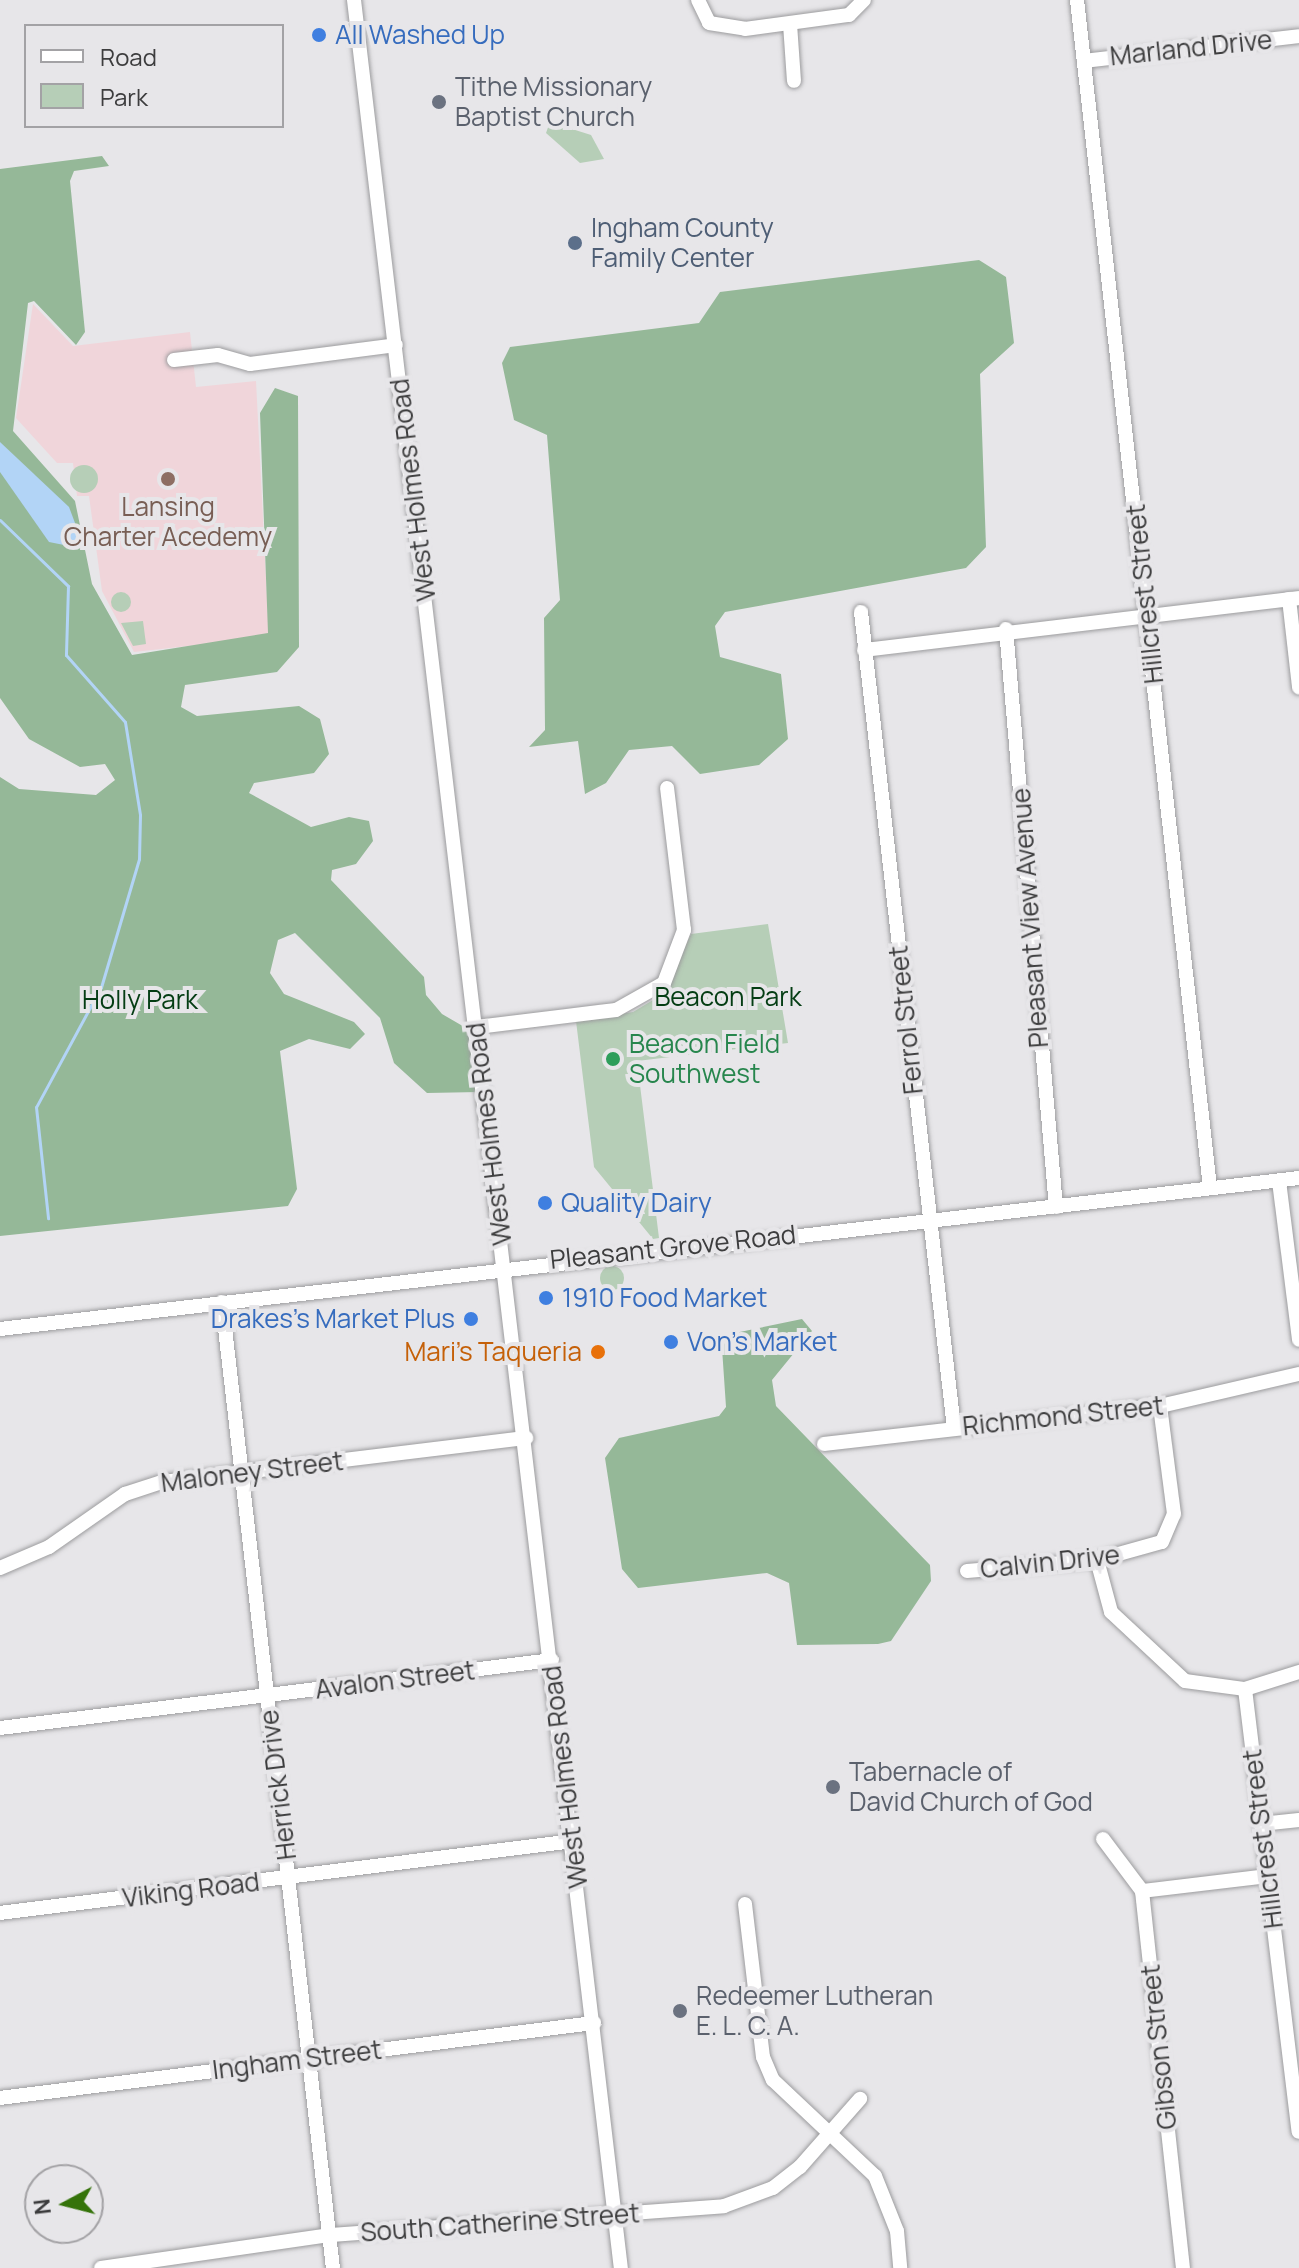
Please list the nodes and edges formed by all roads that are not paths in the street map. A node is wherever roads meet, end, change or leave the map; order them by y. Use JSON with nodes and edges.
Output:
{"nodes":[{"id":1,"x":354,"y":0,"type":"edge"},
{"id":2,"x":698,"y":0,"type":"edge"},
{"id":3,"x":864,"y":0,"type":"edge"},
{"id":4,"x":1077,"y":0,"type":"edge"},
{"id":5,"x":790,"y":24,"type":"junction"},
{"id":6,"x":1299,"y":36,"type":"edge"},
{"id":7,"x":1084,"y":61,"type":"junction"},
{"id":8,"x":794,"y":81,"type":"dead end"},
{"id":9,"x":396,"y":345,"type":"junction"},
{"id":10,"x":174,"y":360,"type":"dead end"},
{"id":11,"x":1294,"y":599,"type":"edge"},
{"id":12,"x":861,"y":612,"type":"dead end"},
{"id":13,"x":1147,"y":613,"type":"junction"},
{"id":14,"x":1006,"y":629,"type":"junction"},
{"id":15,"x":864,"y":650,"type":"junction"},
{"id":16,"x":1299,"y":687,"type":"edge"},
{"id":17,"x":667,"y":788,"type":"dead end"},
{"id":18,"x":477,"y":1027,"type":"junction"},
{"id":19,"x":1299,"y":1178,"type":"edge"},
{"id":20,"x":1279,"y":1181,"type":"junction"},
{"id":21,"x":1210,"y":1188,"type":"junction"},
{"id":22,"x":1056,"y":1207,"type":"junction"},
{"id":23,"x":928,"y":1219,"type":"junction"},
{"id":24,"x":505,"y":1266,"type":"junction"},
{"id":25,"x":222,"y":1302,"type":"junction"},
{"id":26,"x":0,"y":1329,"type":"edge"},
{"id":27,"x":1299,"y":1340,"type":"edge"},
{"id":28,"x":1299,"y":1374,"type":"edge"},
{"id":29,"x":1160,"y":1406,"type":"junction"},
{"id":30,"x":954,"y":1428,"type":"junction"},
{"id":31,"x":526,"y":1438,"type":"junction"},
{"id":32,"x":824,"y":1444,"type":"dead end"},
{"id":33,"x":242,"y":1473,"type":"junction"},
{"id":34,"x":1097,"y":1560,"type":"junction"},
{"id":35,"x":0,"y":1568,"type":"edge"},
{"id":36,"x":967,"y":1571,"type":"dead end"},
{"id":37,"x":552,"y":1660,"type":"junction"},
{"id":38,"x":1299,"y":1672,"type":"edge"},
{"id":39,"x":1245,"y":1689,"type":"junction"},
{"id":40,"x":267,"y":1695,"type":"junction"},
{"id":41,"x":0,"y":1728,"type":"edge"},
{"id":42,"x":1299,"y":1820,"type":"edge"},
{"id":43,"x":1261,"y":1824,"type":"junction"},
{"id":44,"x":1103,"y":1839,"type":"dead end"},
{"id":45,"x":573,"y":1841,"type":"junction"},
{"id":46,"x":1267,"y":1876,"type":"junction"},
{"id":47,"x":289,"y":1877,"type":"junction"},
{"id":48,"x":1142,"y":1891,"type":"junction"},
{"id":49,"x":745,"y":1904,"type":"dead end"},
{"id":50,"x":0,"y":1913,"type":"edge"},
{"id":51,"x":594,"y":2023,"type":"junction"},
{"id":52,"x":311,"y":2058,"type":"junction"},
{"id":53,"x":0,"y":2098,"type":"edge"},
{"id":54,"x":860,"y":2099,"type":"dead end"},
{"id":55,"x":1299,"y":2132,"type":"edge"},
{"id":56,"x":831,"y":2133,"type":"junction"},
{"id":57,"x":616,"y":2215,"type":"junction"},
{"id":58,"x":331,"y":2235,"type":"junction"},
{"id":59,"x":101,"y":2268,"type":"edge"},
{"id":60,"x":333,"y":2268,"type":"edge"},
{"id":61,"x":621,"y":2268,"type":"edge"},
{"id":62,"x":900,"y":2268,"type":"edge"},
{"id":63,"x":1183,"y":2268,"type":"edge"}],
"edges":[{"from":1,"to":9,"type":"street","name":"West Holmes Road"},
{"from":2,"to":5,"type":"street"},
{"from":3,"to":5,"type":"street"},
{"from":4,"to":7,"type":"street","name":"Hillcrest Street"},
{"from":5,"to":8,"type":"street"},
{"from":6,"to":7,"type":"street","name":"Marland Drive"},
{"from":7,"to":13,"type":"street","name":"Hillcrest Street"},
{"from":9,"to":10,"type":"street"},
{"from":9,"to":18,"type":"street","name":"West Holmes Road"},
{"from":11,"to":13,"type":"street"},
{"from":11,"to":16,"type":"street"},
{"from":12,"to":15,"type":"street","name":"Ferrol Street"},
{"from":13,"to":14,"type":"street"},
{"from":13,"to":21,"type":"street","name":"Hillcrest Street"},
{"from":14,"to":15,"type":"street"},
{"from":14,"to":22,"type":"street","name":"Pleasant View Avenue"},
{"from":15,"to":23,"type":"street","name":"Ferrol Street"},
{"from":17,"to":18,"type":"street"},
{"from":18,"to":24,"type":"street","name":"West Holmes Road"},
{"from":19,"to":20,"type":"street","name":"Pleasant Grove Road"},
{"from":20,"to":21,"type":"street","name":"Pleasant Grove Road"},
{"from":20,"to":27,"type":"street"},
{"from":21,"to":22,"type":"street","name":"Pleasant Grove Road"},
{"from":22,"to":23,"type":"street","name":"Pleasant Grove Road"},
{"from":23,"to":24,"type":"street","name":"Pleasant Grove Road"},
{"from":23,"to":30,"type":"street","name":"Ferrol Street"},
{"from":24,"to":25,"type":"street","name":"Pleasant Grove Road"},
{"from":24,"to":31,"type":"street","name":"West Holmes Road"},
{"from":25,"to":26,"type":"street","name":"Pleasant Grove Road"},
{"from":25,"to":33,"type":"street","name":"Herrick Drive"},
{"from":28,"to":29,"type":"street","name":"Richmond Street"},
{"from":29,"to":30,"type":"street","name":"Richmond Street"},
{"from":29,"to":34,"type":"street","name":"Calvin Drive"},
{"from":30,"to":32,"type":"street","name":"Richmond Street"},
{"from":31,"to":33,"type":"street","name":"Maloney Street"},
{"from":31,"to":37,"type":"street","name":"West Holmes Road"},
{"from":33,"to":35,"type":"street","name":"Maloney Street"},
{"from":33,"to":40,"type":"street","name":"Herrick Drive"},
{"from":34,"to":36,"type":"street","name":"Calvin Drive"},
{"from":34,"to":39,"type":"street"},
{"from":37,"to":40,"type":"street","name":"Avalon Street"},
{"from":37,"to":45,"type":"street","name":"West Holmes Road"},
{"from":38,"to":39,"type":"street"},
{"from":39,"to":43,"type":"street","name":"Hillcrest Street"},
{"from":40,"to":41,"type":"street","name":"Avalon Street"},
{"from":40,"to":47,"type":"street","name":"Herrick Drive"},
{"from":42,"to":43,"type":"street"},
{"from":43,"to":46,"type":"street","name":"Hillcrest Street"},
{"from":44,"to":48,"type":"street"},
{"from":45,"to":47,"type":"street","name":"Viking Road"},
{"from":45,"to":51,"type":"street","name":"West Holmes Road"},
{"from":46,"to":48,"type":"street"},
{"from":46,"to":55,"type":"street","name":"Hillcrest Street"},
{"from":47,"to":50,"type":"street","name":"Viking Road"},
{"from":47,"to":52,"type":"street","name":"Herrick Drive"},
{"from":48,"to":63,"type":"street","name":"Gibson Street"},
{"from":49,"to":56,"type":"street"},
{"from":51,"to":52,"type":"street","name":"Ingham Street"},
{"from":51,"to":57,"type":"street","name":"West Holmes Road"},
{"from":52,"to":53,"type":"street","name":"Ingham Street"},
{"from":52,"to":58,"type":"street","name":"Herrick Drive"},
{"from":54,"to":56,"type":"street","name":"South Catherine Street"},
{"from":56,"to":57,"type":"street","name":"South Catherine Street"},
{"from":56,"to":62,"type":"street"},
{"from":57,"to":58,"type":"street","name":"South Catherine Street"},
{"from":57,"to":61,"type":"street","name":"West Holmes Road"},
{"from":58,"to":59,"type":"street","name":"South Catherine Street"},
{"from":58,"to":60,"type":"street","name":"Herrick Drive"}]}
